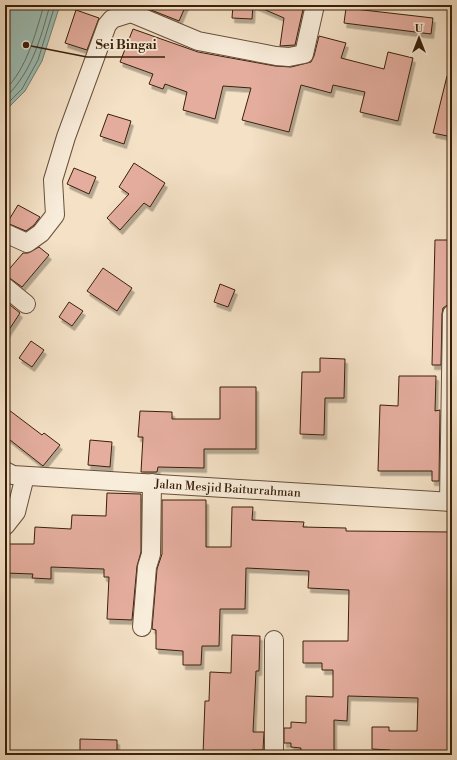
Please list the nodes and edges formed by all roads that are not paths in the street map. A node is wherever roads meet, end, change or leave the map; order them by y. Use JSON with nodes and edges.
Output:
{"nodes":[{"id":1,"x":314,"y":5,"type":"edge"},
{"id":2,"x":134,"y":9,"type":"edge"},
{"id":3,"x":5,"y":233,"type":"edge"},
{"id":4,"x":5,"y":287,"type":"edge"},
{"id":5,"x":26,"y":304,"type":"dead end"},
{"id":6,"x":452,"y":314,"type":"edge"},
{"id":7,"x":5,"y":471,"type":"edge"},
{"id":8,"x":25,"y":476,"type":"junction"},
{"id":9,"x":152,"y":484,"type":"junction"},
{"id":10,"x":450,"y":502,"type":"edge"},
{"id":11,"x":5,"y":526,"type":"edge"},
{"id":12,"x":142,"y":627,"type":"dead end"},
{"id":13,"x":274,"y":640,"type":"dead end"},
{"id":14,"x":274,"y":755,"type":"edge"}],
"edges":[{"from":1,"to":2,"type":"street"},
{"from":2,"to":3,"type":"street"},
{"from":4,"to":5,"type":"street"},
{"from":6,"to":10,"type":"street"},
{"from":7,"to":8,"type":"street","name":"Jalan Mesjid Baiturrahman"},
{"from":8,"to":9,"type":"street","name":"Jalan Mesjid Baiturrahman"},
{"from":8,"to":11,"type":"street"},
{"from":9,"to":10,"type":"street","name":"Jalan Mesjid Baiturrahman"},
{"from":9,"to":12,"type":"street"},
{"from":13,"to":14,"type":"street"}]}
